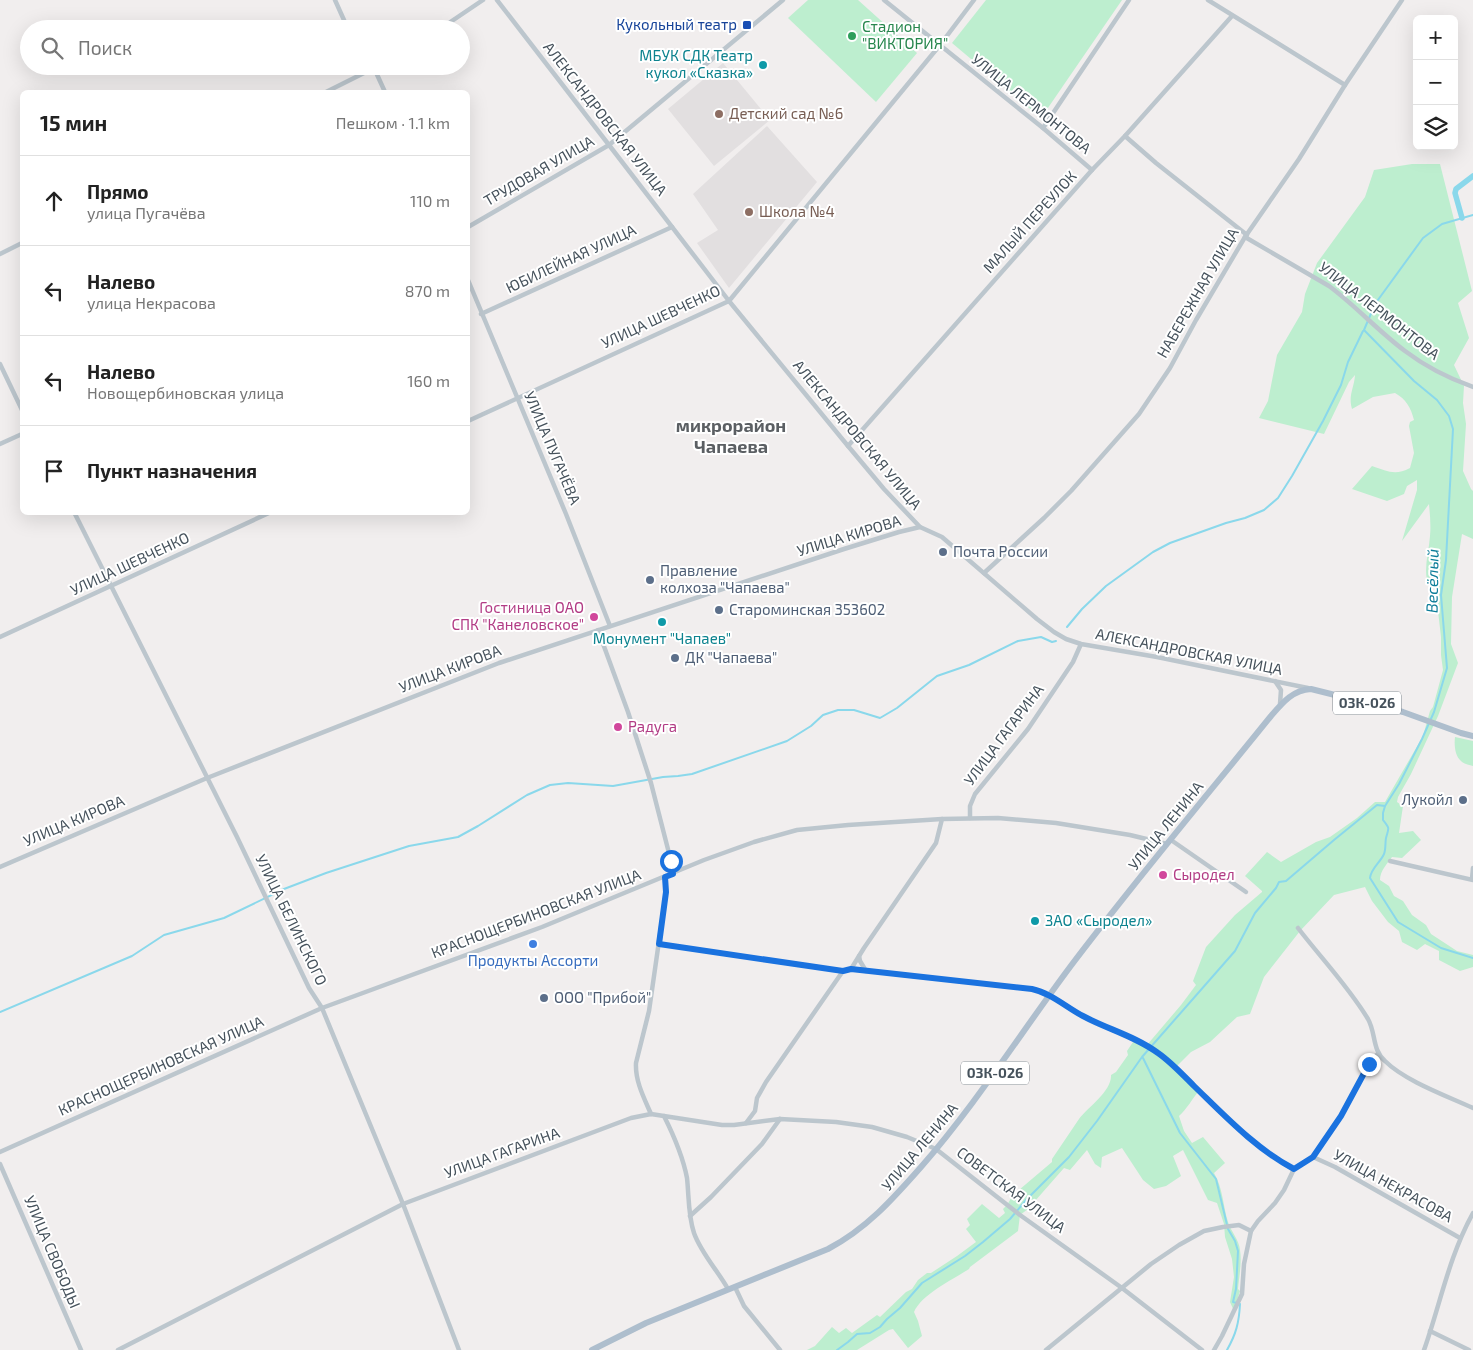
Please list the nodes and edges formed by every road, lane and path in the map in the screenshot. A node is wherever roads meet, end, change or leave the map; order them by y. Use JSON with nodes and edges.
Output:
{"nodes":[{"id":1,"x":335,"y":0,"type":"edge"},
{"id":2,"x":483,"y":0,"type":"edge"},
{"id":3,"x":497,"y":0,"type":"edge"},
{"id":4,"x":783,"y":0,"type":"edge"},
{"id":5,"x":884,"y":0,"type":"edge"},
{"id":6,"x":974,"y":0,"type":"edge"},
{"id":7,"x":1128,"y":0,"type":"edge"},
{"id":8,"x":1208,"y":0,"type":"edge"},
{"id":9,"x":1402,"y":0,"type":"edge"},
{"id":10,"x":1232,"y":16,"type":"junction"},
{"id":11,"x":344,"y":20,"type":"edge"},
{"id":12,"x":453,"y":20,"type":"edge"},
{"id":13,"x":940,"y":45,"type":"junction"},
{"id":14,"x":356,"y":75,"type":"edge"},
{"id":15,"x":379,"y":75,"type":"edge"},
{"id":16,"x":1345,"y":84,"type":"junction"},
{"id":17,"x":330,"y":90,"type":"edge"},
{"id":18,"x":384,"y":90,"type":"edge"},
{"id":19,"x":1044,"y":128,"type":"junction"},
{"id":20,"x":1125,"y":136,"type":"junction"},
{"id":21,"x":609,"y":145,"type":"junction"},
{"id":22,"x":1092,"y":170,"type":"junction"},
{"id":23,"x":470,"y":226,"type":"edge"},
{"id":24,"x":672,"y":227,"type":"junction"},
{"id":25,"x":1246,"y":236,"type":"junction"},
{"id":26,"x":20,"y":245,"type":"edge"},
{"id":27,"x":0,"y":254,"type":"edge"},
{"id":28,"x":470,"y":285,"type":"edge"},
{"id":29,"x":728,"y":301,"type":"junction"},
{"id":30,"x":481,"y":314,"type":"junction"},
{"id":31,"x":0,"y":364,"type":"edge"},
{"id":32,"x":1473,"y":386,"type":"edge"},
{"id":33,"x":518,"y":398,"type":"junction"},
{"id":34,"x":20,"y":406,"type":"edge"},
{"id":35,"x":470,"y":420,"type":"edge"},
{"id":36,"x":20,"y":435,"type":"edge"},
{"id":37,"x":0,"y":444,"type":"edge"},
{"id":38,"x":848,"y":446,"type":"junction"},
{"id":39,"x":75,"y":515,"type":"edge"},
{"id":40,"x":265,"y":515,"type":"edge"},
{"id":41,"x":920,"y":527,"type":"junction"},
{"id":42,"x":984,"y":573,"type":"junction"},
{"id":43,"x":111,"y":587,"type":"junction"},
{"id":44,"x":610,"y":626,"type":"junction"},
{"id":45,"x":598,"y":630,"type":"junction"},
{"id":46,"x":0,"y":637,"type":"edge"},
{"id":47,"x":1081,"y":644,"type":"junction"},
{"id":48,"x":1275,"y":681,"type":"junction"},
{"id":49,"x":1312,"y":689,"type":"junction"},
{"id":50,"x":1280,"y":705,"type":"junction"},
{"id":51,"x":1473,"y":736,"type":"edge"},
{"id":52,"x":207,"y":778,"type":"junction"},
{"id":53,"x":970,"y":818,"type":"junction"},
{"id":54,"x":942,"y":819,"type":"junction"},
{"id":55,"x":1169,"y":842,"type":"junction"},
{"id":56,"x":1390,"y":861,"type":"dead end"},
{"id":57,"x":0,"y":866,"type":"edge"},
{"id":58,"x":1473,"y":868,"type":"edge"},
{"id":59,"x":673,"y":874,"type":"junction"},
{"id":60,"x":665,"y":877,"type":"junction"},
{"id":61,"x":1472,"y":880,"type":"edge"},
{"id":62,"x":1246,"y":892,"type":"dead end"},
{"id":63,"x":1298,"y":928,"type":"dead end"},
{"id":64,"x":659,"y":944,"type":"junction"},
{"id":65,"x":859,"y":956,"type":"junction"},
{"id":66,"x":851,"y":969,"type":"junction"},
{"id":67,"x":843,"y":971,"type":"junction"},
{"id":68,"x":866,"y":971,"type":"junction"},
{"id":69,"x":1050,"y":995,"type":"junction"},
{"id":70,"x":322,"y":1008,"type":"junction"},
{"id":71,"x":1378,"y":1054,"type":"junction"},
{"id":72,"x":1473,"y":1108,"type":"edge"},
{"id":73,"x":651,"y":1114,"type":"junction"},
{"id":74,"x":664,"y":1116,"type":"junction"},
{"id":75,"x":780,"y":1119,"type":"junction"},
{"id":76,"x":746,"y":1123,"type":"junction"},
{"id":77,"x":936,"y":1149,"type":"junction"},
{"id":78,"x":0,"y":1152,"type":"edge"},
{"id":79,"x":1313,"y":1157,"type":"junction"},
{"id":80,"x":0,"y":1164,"type":"edge"},
{"id":81,"x":1294,"y":1169,"type":"junction"},
{"id":82,"x":403,"y":1204,"type":"junction"},
{"id":83,"x":1473,"y":1215,"type":"edge"},
{"id":84,"x":690,"y":1216,"type":"junction"},
{"id":85,"x":1251,"y":1231,"type":"junction"},
{"id":86,"x":1460,"y":1238,"type":"junction"},
{"id":87,"x":731,"y":1288,"type":"junction"},
{"id":88,"x":1122,"y":1288,"type":"junction"},
{"id":89,"x":1430,"y":1331,"type":"junction"},
{"id":90,"x":81,"y":1350,"type":"edge"},
{"id":91,"x":118,"y":1350,"type":"edge"},
{"id":92,"x":458,"y":1350,"type":"edge"},
{"id":93,"x":592,"y":1350,"type":"edge"},
{"id":94,"x":780,"y":1350,"type":"edge"},
{"id":95,"x":1046,"y":1350,"type":"edge"},
{"id":96,"x":1202,"y":1350,"type":"edge"},
{"id":97,"x":1214,"y":1350,"type":"edge"},
{"id":98,"x":1424,"y":1350,"type":"edge"},
{"id":99,"x":1469,"y":1350,"type":"edge"}],
"edges":[{"from":1,"to":11,"type":"street"},
{"from":2,"to":12,"type":"street"},
{"from":3,"to":21,"type":"street","name":"АЛЕКСАНДРОВСКАЯ УЛИЦА"},
{"from":4,"to":21,"type":"street","name":"ТРУДОВАЯ УЛИЦА"},
{"from":5,"to":13,"type":"street","name":"УЛИЦА ЛЕРМОНТОВА"},
{"from":6,"to":13,"type":"street","name":"УЛИЦА ШЕВЧЕНКО"},
{"from":7,"to":19,"type":"street"},
{"from":8,"to":10,"type":"street"},
{"from":9,"to":16,"type":"street","name":"НАБЕРЕЖНАЯ УЛИЦА"},
{"from":10,"to":16,"type":"street"},
{"from":10,"to":20,"type":"street","name":"МАЛЫЙ ПЕРЕУЛОК"},
{"from":13,"to":19,"type":"street","name":"УЛИЦА ЛЕРМОНТОВА"},
{"from":13,"to":29,"type":"street","name":"УЛИЦА ШЕВЧЕНКО"},
{"from":14,"to":17,"type":"street"},
{"from":15,"to":18,"type":"street"},
{"from":16,"to":25,"type":"street","name":"НАБЕРЕЖНАЯ УЛИЦА"},
{"from":19,"to":22,"type":"street","name":"УЛИЦА ЛЕРМОНТОВА"},
{"from":20,"to":22,"type":"street","name":"МАЛЫЙ ПЕРЕУЛОК"},
{"from":20,"to":25,"type":"street","name":"УЛИЦА ЛЕРМОНТОВА"},
{"from":21,"to":23,"type":"street","name":"ТРУДОВАЯ УЛИЦА"},
{"from":21,"to":24,"type":"street","name":"АЛЕКСАНДРОВСКАЯ УЛИЦА"},
{"from":22,"to":38,"type":"street","name":"МАЛЫЙ ПЕРЕУЛОК"},
{"from":24,"to":29,"type":"street","name":"АЛЕКСАНДРОВСКАЯ УЛИЦА"},
{"from":24,"to":30,"type":"street","name":"ЮБИЛЕЙНАЯ УЛИЦА"},
{"from":25,"to":32,"type":"street","name":"УЛИЦА ЛЕРМОНТОВА"},
{"from":25,"to":42,"type":"street","name":"НАБЕРЕЖНАЯ УЛИЦА"},
{"from":26,"to":27,"type":"street"},
{"from":28,"to":30,"type":"street","name":"УЛИЦА ПУГАЧЁВА"},
{"from":29,"to":33,"type":"street","name":"УЛИЦА ШЕВЧЕНКО"},
{"from":29,"to":38,"type":"street","name":"АЛЕКСАНДРОВСКАЯ УЛИЦА"},
{"from":30,"to":33,"type":"street","name":"УЛИЦА ПУГАЧЁВА"},
{"from":31,"to":34,"type":"street"},
{"from":33,"to":35,"type":"street","name":"УЛИЦА ШЕВЧЕНКО"},
{"from":33,"to":44,"type":"street","name":"УЛИЦА ПУГАЧЁВА"},
{"from":36,"to":37,"type":"street"},
{"from":38,"to":41,"type":"street","name":"АЛЕКСАНДРОВСКАЯ УЛИЦА"},
{"from":39,"to":43,"type":"street","name":"УЛИЦА БЕЛИНСКОГО"},
{"from":40,"to":43,"type":"street","name":"УЛИЦА ШЕВЧЕНКО"},
{"from":41,"to":42,"type":"street","name":"АЛЕКСАНДРОВСКАЯ УЛИЦА"},
{"from":41,"to":44,"type":"street","name":"УЛИЦА КИРОВА"},
{"from":42,"to":47,"type":"street","name":"АЛЕКСАНДРОВСКАЯ УЛИЦА"},
{"from":43,"to":46,"type":"street","name":"УЛИЦА ШЕВЧЕНКО"},
{"from":43,"to":52,"type":"street","name":"УЛИЦА БЕЛИНСКОГО"},
{"from":44,"to":45,"type":"street","name":"УЛИЦА КИРОВА"},
{"from":45,"to":52,"type":"street","name":"УЛИЦА КИРОВА"},
{"from":45,"to":59,"type":"street"},
{"from":47,"to":48,"type":"street","name":"АЛЕКСАНДРОВСКАЯ УЛИЦА"},
{"from":47,"to":53,"type":"street","name":"УЛИЦА ГАГАРИНА"},
{"from":48,"to":49,"type":"street","name":"АЛЕКСАНДРОВСКАЯ УЛИЦА"},
{"from":48,"to":50,"type":"street"},
{"from":49,"to":50,"type":"main road","name":"УЛИЦА ЛЕНИНА","number":"03К-026"},
{"from":49,"to":51,"type":"main road","name":"АЛЕКСАНДРОВСКАЯ УЛИЦА","number":"03К-026"},
{"from":50,"to":55,"type":"main road","name":"УЛИЦА ЛЕНИНА","number":"03К-026"},
{"from":52,"to":57,"type":"street","name":"УЛИЦА КИРОВА"},
{"from":52,"to":70,"type":"street","name":"УЛИЦА БЕЛИНСКОГО"},
{"from":53,"to":54,"type":"street","name":"КРАСНОЩЕРБИНОВСКАЯ УЛИЦА"},
{"from":53,"to":55,"type":"street","name":"КРАСНОЩЕРБИНОВСКАЯ УЛИЦА"},
{"from":54,"to":59,"type":"street","name":"КРАСНОЩЕРБИНОВСКАЯ УЛИЦА"},
{"from":54,"to":65,"type":"street"},
{"from":55,"to":62,"type":"street"},
{"from":55,"to":69,"type":"main road","name":"УЛИЦА ЛЕНИНА","number":"03К-026"},
{"from":56,"to":61,"type":"street"},
{"from":58,"to":61,"type":"street"},
{"from":59,"to":60,"type":"street","name":"КРАСНОЩЕРБИНОВСКАЯ УЛИЦА"},
{"from":60,"to":64,"type":"street"},
{"from":60,"to":70,"type":"street","name":"КРАСНОЩЕРБИНОВСКАЯ УЛИЦА"},
{"from":63,"to":71,"type":"street"},
{"from":64,"to":67,"type":"street"},
{"from":64,"to":73,"type":"street"},
{"from":65,"to":66,"type":"street"},
{"from":65,"to":68,"type":"street"},
{"from":66,"to":67,"type":"street"},
{"from":66,"to":68,"type":"street"},
{"from":67,"to":76,"type":"street"},
{"from":68,"to":69,"type":"street"},
{"from":69,"to":77,"type":"main road","name":"УЛИЦА ЛЕНИНА","number":"03К-026"},
{"from":69,"to":81,"type":"street"},
{"from":70,"to":78,"type":"street","name":"КРАСНОЩЕРБИНОВСКАЯ УЛИЦА"},
{"from":70,"to":82,"type":"street","name":"УЛИЦА БЕЛИНСКОГО"},
{"from":71,"to":72,"type":"street"},
{"from":71,"to":79,"type":"street"},
{"from":73,"to":74,"type":"street","name":"УЛИЦА ГАГАРИНА"},
{"from":73,"to":82,"type":"street","name":"УЛИЦА ГАГАРИНА"},
{"from":74,"to":76,"type":"street","name":"УЛИЦА ГАГАРИНА"},
{"from":74,"to":84,"type":"street"},
{"from":75,"to":76,"type":"street","name":"СОВЕТСКАЯ УЛИЦА"},
{"from":75,"to":77,"type":"street","name":"СОВЕТСКАЯ УЛИЦА"},
{"from":75,"to":84,"type":"street"},
{"from":77,"to":87,"type":"main road","name":"УЛИЦА ЛЕНИНА","number":"03К-026"},
{"from":77,"to":88,"type":"street","name":"СОВЕТСКАЯ УЛИЦА"},
{"from":79,"to":81,"type":"street"},
{"from":79,"to":86,"type":"street","name":"УЛИЦА НЕКРАСОВА"},
{"from":80,"to":90,"type":"street","name":"УЛИЦА СВОБОДЫ"},
{"from":81,"to":85,"type":"street"},
{"from":82,"to":91,"type":"street","name":"УЛИЦА ГАГАРИНА"},
{"from":82,"to":92,"type":"street","name":"УЛИЦА БЕЛИНСКОГО"},
{"from":83,"to":86,"type":"street"},
{"from":84,"to":87,"type":"street"},
{"from":85,"to":88,"type":"street"},
{"from":85,"to":97,"type":"street"},
{"from":86,"to":89,"type":"street"},
{"from":87,"to":93,"type":"main road","name":"УЛИЦА ЛЕНИНА","number":"03К-026"},
{"from":87,"to":94,"type":"street"},
{"from":88,"to":95,"type":"street"},
{"from":88,"to":96,"type":"street","name":"СОВЕТСКАЯ УЛИЦА"},
{"from":89,"to":98,"type":"street"},
{"from":89,"to":99,"type":"street"}]}
